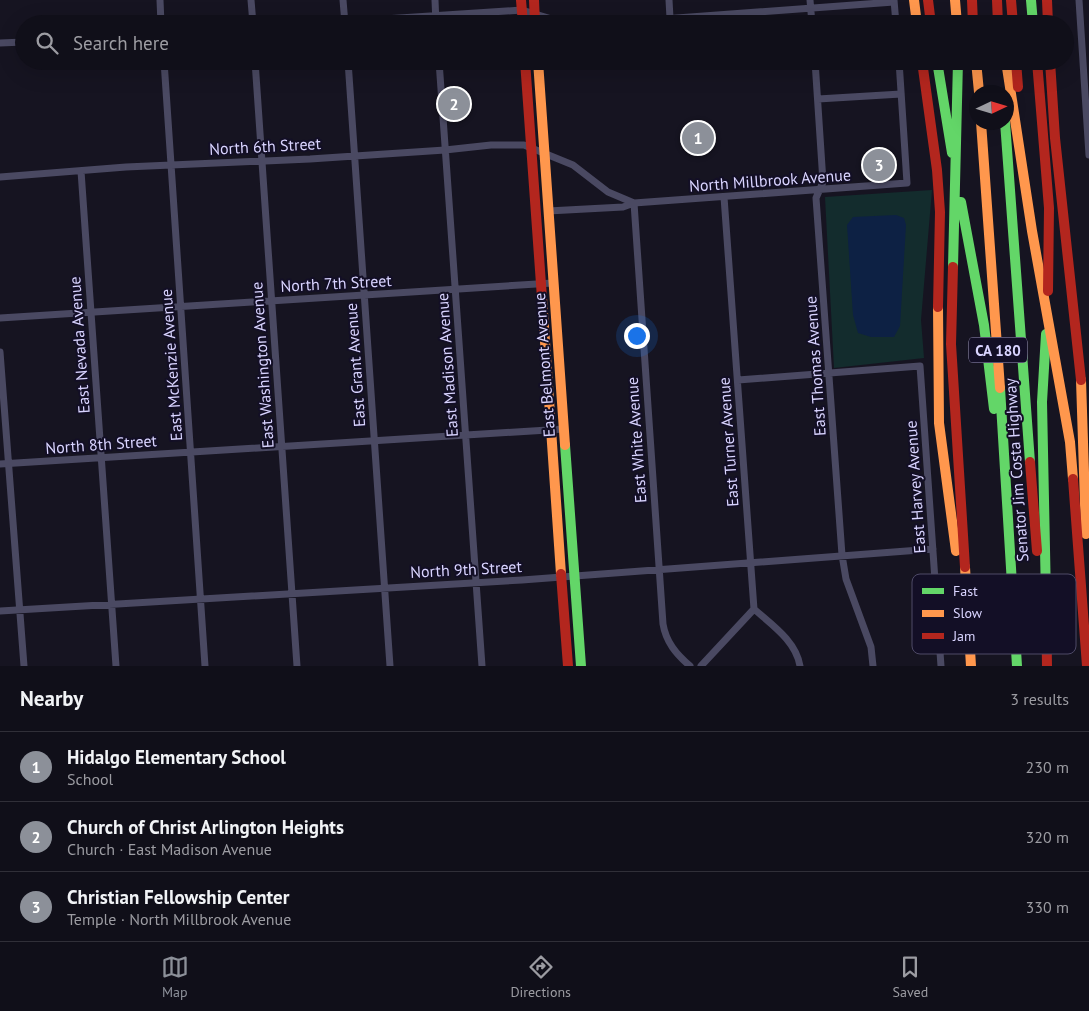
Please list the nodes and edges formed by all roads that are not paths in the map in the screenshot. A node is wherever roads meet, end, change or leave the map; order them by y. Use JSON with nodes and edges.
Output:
{"nodes":[{"id":1,"x":160,"y":0,"type":"edge"},
{"id":2,"x":251,"y":0,"type":"edge"},
{"id":3,"x":343,"y":0,"type":"edge"},
{"id":4,"x":435,"y":0,"type":"edge"},
{"id":5,"x":534,"y":0,"type":"edge"},
{"id":6,"x":669,"y":0,"type":"edge"},
{"id":7,"x":914,"y":0,"type":"edge"},
{"id":8,"x":930,"y":0,"type":"edge"},
{"id":9,"x":957,"y":0,"type":"edge"},
{"id":10,"x":972,"y":0,"type":"edge"},
{"id":11,"x":1011,"y":0,"type":"edge"},
{"id":12,"x":1031,"y":0,"type":"edge"},
{"id":13,"x":1047,"y":0,"type":"edge"},
{"id":14,"x":1079,"y":0,"type":"edge"},
{"id":15,"x":894,"y":1,"type":"edge"},
{"id":16,"x":997,"y":2,"type":"edge"},
{"id":17,"x":810,"y":4,"type":"edge"},
{"id":18,"x":521,"y":5,"type":"edge"},
{"id":19,"x":161,"y":15,"type":"edge"},
{"id":20,"x":252,"y":15,"type":"edge"},
{"id":21,"x":344,"y":15,"type":"edge"},
{"id":22,"x":436,"y":15,"type":"joint"},
{"id":23,"x":531,"y":15,"type":"edge"},
{"id":24,"x":535,"y":15,"type":"edge"},
{"id":25,"x":670,"y":15,"type":"edge"},
{"id":26,"x":700,"y":15,"type":"edge"},
{"id":27,"x":895,"y":15,"type":"edge"},
{"id":28,"x":916,"y":15,"type":"edge"},
{"id":29,"x":931,"y":15,"type":"edge"},
{"id":30,"x":958,"y":15,"type":"edge"},
{"id":31,"x":973,"y":15,"type":"edge"},
{"id":32,"x":998,"y":15,"type":"edge"},
{"id":33,"x":1012,"y":15,"type":"edge"},
{"id":34,"x":1032,"y":15,"type":"edge"},
{"id":35,"x":1048,"y":15,"type":"edge"},
{"id":36,"x":15,"y":42,"type":"edge"},
{"id":37,"x":0,"y":43,"type":"edge"},
{"id":38,"x":165,"y":70,"type":"edge"},
{"id":39,"x":256,"y":70,"type":"edge"},
{"id":40,"x":349,"y":70,"type":"edge"},
{"id":41,"x":440,"y":70,"type":"edge"},
{"id":42,"x":526,"y":70,"type":"edge"},
{"id":43,"x":539,"y":70,"type":"edge"},
{"id":44,"x":816,"y":70,"type":"edge"},
{"id":45,"x":900,"y":70,"type":"edge"},
{"id":46,"x":923,"y":70,"type":"edge"},
{"id":47,"x":938,"y":70,"type":"edge"},
{"id":48,"x":958,"y":70,"type":"edge"},
{"id":49,"x":977,"y":70,"type":"edge"},
{"id":50,"x":1001,"y":70,"type":"edge"},
{"id":51,"x":1007,"y":70,"type":"edge"},
{"id":52,"x":1017,"y":70,"type":"edge"},
{"id":53,"x":1037,"y":70,"type":"edge"},
{"id":54,"x":1051,"y":70,"type":"edge"},
{"id":55,"x":978,"y":85,"type":"edge"},
{"id":56,"x":1002,"y":85,"type":"edge"},
{"id":57,"x":901,"y":94,"type":"junction"},
{"id":58,"x":818,"y":99,"type":"junction"},
{"id":59,"x":982,"y":130,"type":"edge"},
{"id":60,"x":1006,"y":130,"type":"edge"},
{"id":61,"x":531,"y":146,"type":"junction"},
{"id":62,"x":445,"y":150,"type":"junction"},
{"id":63,"x":544,"y":152,"type":"junction"},
{"id":64,"x":354,"y":155,"type":"junction"},
{"id":65,"x":1089,"y":155,"type":"edge"},
{"id":66,"x":262,"y":160,"type":"junction"},
{"id":67,"x":171,"y":165,"type":"junction"},
{"id":68,"x":81,"y":172,"type":"junction"},
{"id":69,"x":0,"y":178,"type":"edge"},
{"id":70,"x":820,"y":190,"type":"junction"},
{"id":71,"x":724,"y":197,"type":"junction"},
{"id":72,"x":634,"y":203,"type":"junction"},
{"id":73,"x":548,"y":211,"type":"junction"},
{"id":74,"x":1030,"y":219,"type":"junction"},
{"id":75,"x":553,"y":283,"type":"junction"},
{"id":76,"x":541,"y":284,"type":"junction"},
{"id":77,"x":455,"y":290,"type":"junction"},
{"id":78,"x":364,"y":295,"type":"junction"},
{"id":79,"x":272,"y":300,"type":"junction"},
{"id":80,"x":180,"y":306,"type":"junction"},
{"id":81,"x":92,"y":312,"type":"junction"},
{"id":82,"x":0,"y":318,"type":"edge"},
{"id":83,"x":0,"y":352,"type":"edge"},
{"id":84,"x":829,"y":373,"type":"junction"},
{"id":85,"x":738,"y":380,"type":"junction"},
{"id":86,"x":564,"y":429,"type":"junction"},
{"id":87,"x":552,"y":430,"type":"junction"},
{"id":88,"x":465,"y":436,"type":"junction"},
{"id":89,"x":374,"y":441,"type":"junction"},
{"id":90,"x":282,"y":446,"type":"junction"},
{"id":91,"x":191,"y":452,"type":"junction"},
{"id":92,"x":100,"y":458,"type":"junction"},
{"id":93,"x":0,"y":464,"type":"edge"},
{"id":94,"x":9,"y":464,"type":"junction"},
{"id":95,"x":933,"y":549,"type":"junction"},
{"id":96,"x":842,"y":555,"type":"junction"},
{"id":97,"x":751,"y":563,"type":"junction"},
{"id":98,"x":659,"y":569,"type":"junction"},
{"id":99,"x":935,"y":574,"type":"edge"},
{"id":100,"x":960,"y":574,"type":"edge"},
{"id":101,"x":965,"y":574,"type":"edge"},
{"id":102,"x":1011,"y":574,"type":"edge"},
{"id":103,"x":1011,"y":574,"type":"edge"},
{"id":104,"x":1039,"y":574,"type":"edge"},
{"id":105,"x":1045,"y":574,"type":"edge"},
{"id":106,"x":574,"y":575,"type":"junction"},
{"id":107,"x":562,"y":576,"type":"junction"},
{"id":108,"x":476,"y":581,"type":"junction"},
{"id":109,"x":384,"y":588,"type":"junction"},
{"id":110,"x":292,"y":594,"type":"junction"},
{"id":111,"x":201,"y":599,"type":"junction"},
{"id":112,"x":111,"y":604,"type":"junction"},
{"id":113,"x":20,"y":609,"type":"junction"},
{"id":114,"x":754,"y":609,"type":"junction"},
{"id":115,"x":0,"y":611,"type":"edge"},
{"id":116,"x":24,"y":666,"type":"edge"},
{"id":117,"x":116,"y":666,"type":"edge"},
{"id":118,"x":205,"y":666,"type":"edge"},
{"id":119,"x":297,"y":666,"type":"edge"},
{"id":120,"x":390,"y":666,"type":"edge"},
{"id":121,"x":482,"y":666,"type":"edge"},
{"id":122,"x":568,"y":666,"type":"edge"},
{"id":123,"x":581,"y":666,"type":"edge"},
{"id":124,"x":690,"y":666,"type":"edge"},
{"id":125,"x":701,"y":666,"type":"edge"},
{"id":126,"x":800,"y":666,"type":"edge"},
{"id":127,"x":872,"y":666,"type":"edge"},
{"id":128,"x":1088,"y":666,"type":"edge"}],
"edges":[{"from":1,"to":19,"type":"street"},
{"from":2,"to":20,"type":"street"},
{"from":3,"to":21,"type":"street"},
{"from":4,"to":22,"type":"street"},
{"from":5,"to":24,"type":"main road"},
{"from":6,"to":25,"type":"street"},
{"from":7,"to":28,"type":"main road"},
{"from":8,"to":29,"type":"main road"},
{"from":9,"to":30,"type":"main road"},
{"from":10,"to":31,"type":"main road"},
{"from":11,"to":33,"type":"main road"},
{"from":12,"to":34,"type":"main road"},
{"from":13,"to":35,"type":"main road"},
{"from":14,"to":65,"type":"street"},
{"from":15,"to":17,"type":"street"},
{"from":15,"to":27,"type":"street"},
{"from":16,"to":32,"type":"main road"},
{"from":17,"to":26,"type":"street"},
{"from":18,"to":22,"type":"street"},
{"from":18,"to":23,"type":"street"},
{"from":36,"to":37,"type":"street"},
{"from":38,"to":67,"type":"street","name":"East McKenzie Avenue"},
{"from":39,"to":66,"type":"street","name":"East Washington Avenue"},
{"from":40,"to":64,"type":"street","name":"East Grant Avenue"},
{"from":41,"to":62,"type":"street","name":"East Madison Avenue"},
{"from":42,"to":61,"type":"main road","name":"East Belmont Avenue"},
{"from":43,"to":63,"type":"main road","name":"East Belmont Avenue"},
{"from":44,"to":58,"type":"street","name":"East Thomas Avenue"},
{"from":45,"to":57,"type":"street"},
{"from":46,"to":100,"type":"main road"},
{"from":47,"to":102,"type":"main road"},
{"from":48,"to":101,"type":"main road"},
{"from":49,"to":55,"type":"main road"},
{"from":50,"to":56,"type":"main road"},
{"from":51,"to":74,"type":"main road"},
{"from":52,"to":74,"type":"main road"},
{"from":53,"to":105,"type":"main road"},
{"from":54,"to":128,"type":"main road"},
{"from":57,"to":58,"type":"street"},
{"from":57,"to":70,"type":"street","name":"North Millbrook Avenue"},
{"from":58,"to":70,"type":"street","name":"East Thomas Avenue"},
{"from":59,"to":103,"type":"main road","name":"Senator Jim Costa Highway","number":"CA 180"},
{"from":60,"to":104,"type":"main road","name":"Senator Jim Costa Highway","number":"CA 180"},
{"from":61,"to":62,"type":"street","name":"North 6th Street"},
{"from":61,"to":63,"type":"street","name":"North Millbrook Avenue"},
{"from":61,"to":76,"type":"main road","name":"East Belmont Avenue"},
{"from":62,"to":64,"type":"street","name":"North 6th Street"},
{"from":62,"to":77,"type":"street","name":"East Madison Avenue"},
{"from":63,"to":72,"type":"street","name":"North Millbrook Avenue"},
{"from":63,"to":73,"type":"main road","name":"East Belmont Avenue"},
{"from":64,"to":66,"type":"street","name":"North 6th Street"},
{"from":64,"to":78,"type":"street","name":"East Grant Avenue"},
{"from":66,"to":67,"type":"street","name":"North 6th Street"},
{"from":66,"to":79,"type":"street","name":"East Washington Avenue"},
{"from":67,"to":68,"type":"street","name":"North 6th Street"},
{"from":67,"to":80,"type":"street","name":"East McKenzie Avenue"},
{"from":68,"to":69,"type":"street","name":"North 6th Street"},
{"from":68,"to":81,"type":"street","name":"East Nevada Avenue"},
{"from":70,"to":71,"type":"street","name":"North Millbrook Avenue"},
{"from":70,"to":84,"type":"street","name":"East Thomas Avenue"},
{"from":71,"to":72,"type":"street","name":"North Millbrook Avenue"},
{"from":71,"to":85,"type":"street","name":"East Turner Avenue"},
{"from":72,"to":73,"type":"street","name":"North Millbrook Avenue"},
{"from":72,"to":98,"type":"street","name":"East White Avenue"},
{"from":73,"to":75,"type":"main road","name":"East Belmont Avenue"},
{"from":74,"to":128,"type":"main road"},
{"from":75,"to":76,"type":"street","name":"North 7th Street"},
{"from":75,"to":86,"type":"main road","name":"East Belmont Avenue"},
{"from":76,"to":77,"type":"street","name":"North 7th Street"},
{"from":76,"to":87,"type":"main road","name":"East Belmont Avenue"},
{"from":77,"to":78,"type":"street","name":"North 7th Street"},
{"from":77,"to":88,"type":"street","name":"East Madison Avenue"},
{"from":78,"to":79,"type":"street","name":"North 7th Street"},
{"from":78,"to":89,"type":"street","name":"East Grant Avenue"},
{"from":79,"to":80,"type":"street","name":"North 7th Street"},
{"from":79,"to":90,"type":"street","name":"East Washington Avenue"},
{"from":80,"to":81,"type":"street","name":"North 7th Street"},
{"from":80,"to":91,"type":"street","name":"East McKenzie Avenue"},
{"from":81,"to":82,"type":"street","name":"North 7th Street"},
{"from":81,"to":92,"type":"street","name":"East Nevada Avenue"},
{"from":83,"to":94,"type":"street"},
{"from":84,"to":85,"type":"street"},
{"from":84,"to":95,"type":"street","name":"East Harvey Avenue"},
{"from":84,"to":96,"type":"street","name":"East Thomas Avenue"},
{"from":85,"to":97,"type":"street","name":"East Turner Avenue"},
{"from":86,"to":87,"type":"street","name":"North 8th Street"},
{"from":86,"to":106,"type":"main road","name":"East Belmont Avenue"},
{"from":87,"to":88,"type":"street","name":"North 8th Street"},
{"from":87,"to":107,"type":"main road","name":"East Belmont Avenue"},
{"from":88,"to":89,"type":"street","name":"North 8th Street"},
{"from":88,"to":108,"type":"street","name":"East Madison Avenue"},
{"from":89,"to":90,"type":"street","name":"North 8th Street"},
{"from":89,"to":109,"type":"street","name":"East Grant Avenue"},
{"from":90,"to":91,"type":"street","name":"North 8th Street"},
{"from":90,"to":110,"type":"street","name":"East Washington Avenue"},
{"from":91,"to":92,"type":"street","name":"North 8th Street"},
{"from":91,"to":111,"type":"street","name":"East McKenzie Avenue"},
{"from":92,"to":94,"type":"street","name":"North 8th Street"},
{"from":92,"to":112,"type":"street","name":"East Nevada Avenue"},
{"from":93,"to":94,"type":"street","name":"North 8th Street"},
{"from":94,"to":113,"type":"street"},
{"from":95,"to":96,"type":"street","name":"North 9th Street"},
{"from":95,"to":99,"type":"street","name":"East Harvey Avenue"},
{"from":96,"to":97,"type":"street","name":"North 9th Street"},
{"from":96,"to":127,"type":"street","name":"East Thomas Avenue"},
{"from":97,"to":98,"type":"street","name":"North 9th Street"},
{"from":97,"to":114,"type":"street","name":"East Turner Avenue"},
{"from":98,"to":106,"type":"street","name":"North 9th Street"},
{"from":98,"to":124,"type":"street","name":"East White Avenue"},
{"from":106,"to":107,"type":"street","name":"North 9th Street"},
{"from":106,"to":123,"type":"main road","name":"East Belmont Avenue"},
{"from":107,"to":108,"type":"street","name":"North 9th Street"},
{"from":107,"to":122,"type":"main road","name":"East Belmont Avenue"},
{"from":108,"to":109,"type":"street","name":"North 9th Street"},
{"from":108,"to":121,"type":"street","name":"East Madison Avenue"},
{"from":109,"to":110,"type":"street","name":"North 9th Street"},
{"from":109,"to":120,"type":"street","name":"East Grant Avenue"},
{"from":110,"to":111,"type":"street","name":"North 9th Street"},
{"from":110,"to":119,"type":"street","name":"East Washington Avenue"},
{"from":111,"to":112,"type":"street","name":"North 9th Street"},
{"from":111,"to":118,"type":"street","name":"East McKenzie Avenue"},
{"from":112,"to":113,"type":"street","name":"North 9th Street"},
{"from":112,"to":117,"type":"street","name":"East Nevada Avenue"},
{"from":113,"to":115,"type":"street","name":"North 9th Street"},
{"from":113,"to":116,"type":"street"},
{"from":114,"to":125,"type":"street"},
{"from":114,"to":126,"type":"street"}]}
